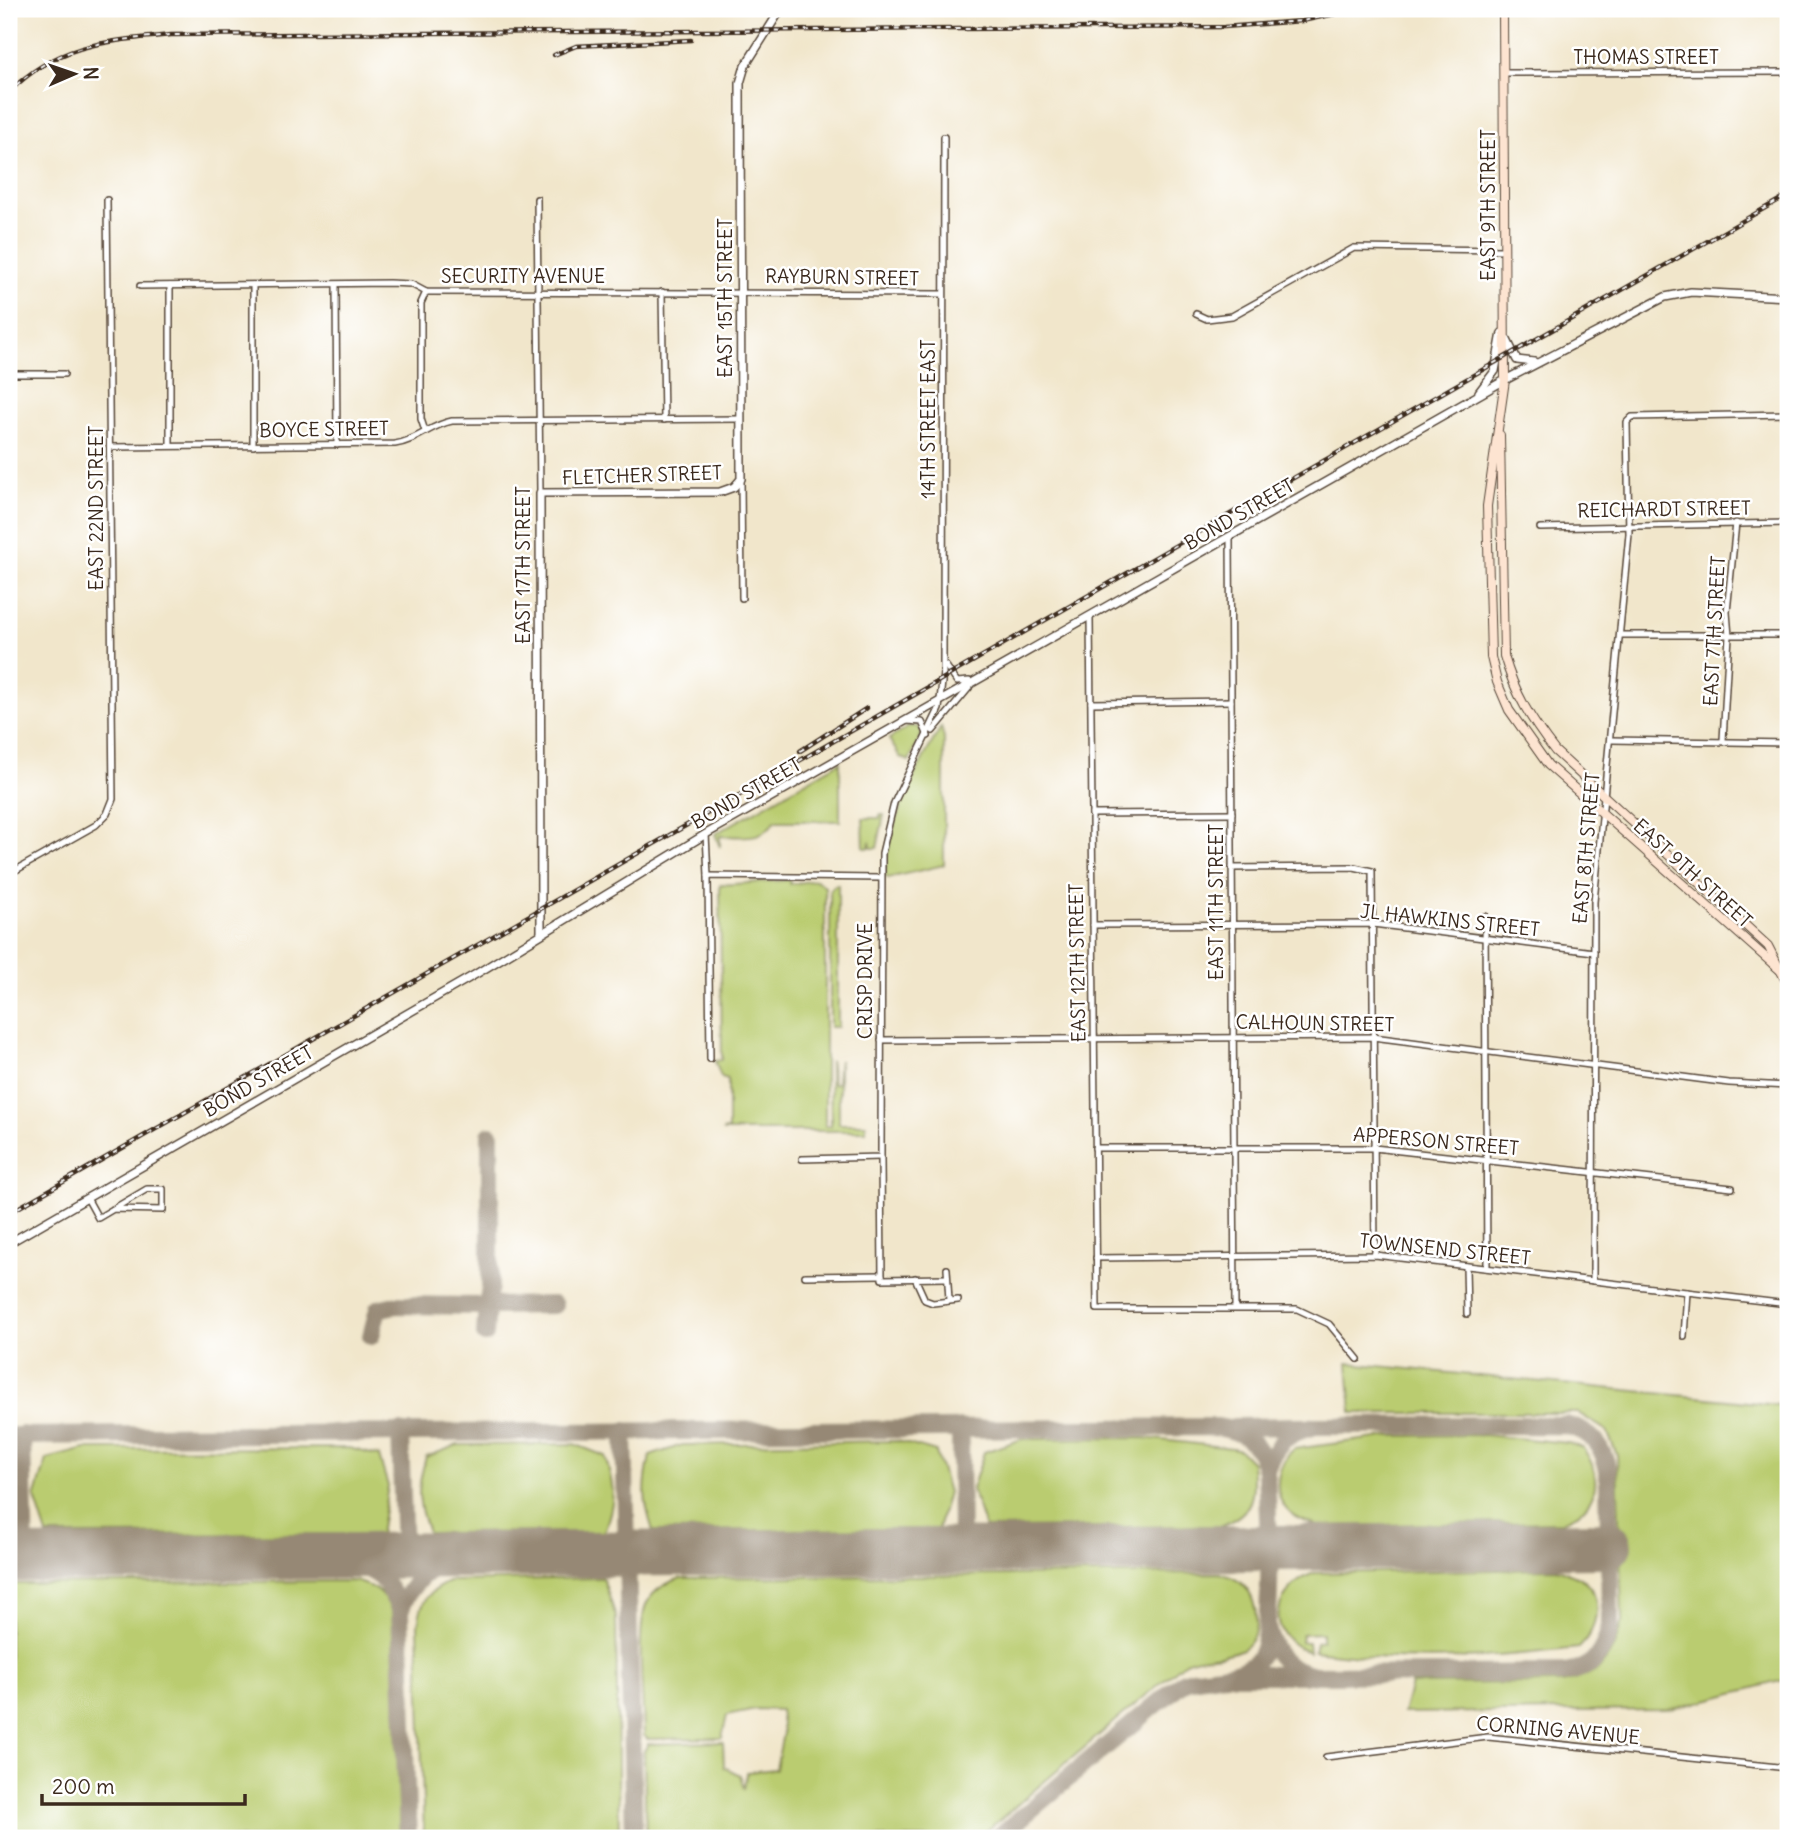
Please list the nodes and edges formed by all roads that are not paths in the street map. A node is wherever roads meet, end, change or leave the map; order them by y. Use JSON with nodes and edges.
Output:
{"nodes":[{"id":1,"x":781,"y":9,"type":"edge"},
{"id":2,"x":1503,"y":9,"type":"edge"},
{"id":3,"x":1788,"y":72,"type":"edge"},
{"id":4,"x":1503,"y":73,"type":"junction"},
{"id":5,"x":944,"y":137,"type":"dead end"},
{"id":6,"x":537,"y":198,"type":"dead end"},
{"id":7,"x":107,"y":200,"type":"dead end"},
{"id":8,"x":1504,"y":250,"type":"junction"},
{"id":9,"x":253,"y":285,"type":"junction"},
{"id":10,"x":336,"y":285,"type":"junction"},
{"id":11,"x":140,"y":286,"type":"dead end"},
{"id":12,"x":170,"y":286,"type":"junction"},
{"id":13,"x":740,"y":291,"type":"junction"},
{"id":14,"x":426,"y":292,"type":"junction"},
{"id":15,"x":537,"y":292,"type":"junction"},
{"id":16,"x":662,"y":292,"type":"junction"},
{"id":17,"x":943,"y":294,"type":"junction"},
{"id":18,"x":1788,"y":297,"type":"edge"},
{"id":19,"x":1196,"y":314,"type":"dead end"},
{"id":20,"x":1504,"y":318,"type":"junction"},
{"id":21,"x":1541,"y":360,"type":"junction"},
{"id":22,"x":9,"y":374,"type":"edge"},
{"id":23,"x":64,"y":374,"type":"dead end"},
{"id":24,"x":1505,"y":380,"type":"junction"},
{"id":25,"x":1500,"y":400,"type":"junction"},
{"id":26,"x":1464,"y":404,"type":"junction"},
{"id":27,"x":1788,"y":414,"type":"edge"},
{"id":28,"x":664,"y":419,"type":"junction"},
{"id":29,"x":741,"y":419,"type":"junction"},
{"id":30,"x":538,"y":421,"type":"junction"},
{"id":31,"x":425,"y":431,"type":"junction"},
{"id":32,"x":337,"y":444,"type":"junction"},
{"id":33,"x":170,"y":445,"type":"junction"},
{"id":34,"x":253,"y":446,"type":"junction"},
{"id":35,"x":111,"y":447,"type":"junction"},
{"id":36,"x":741,"y":479,"type":"junction"},
{"id":37,"x":540,"y":493,"type":"junction"},
{"id":38,"x":1737,"y":523,"type":"junction"},
{"id":39,"x":1788,"y":523,"type":"edge"},
{"id":40,"x":1629,"y":524,"type":"junction"},
{"id":41,"x":1540,"y":528,"type":"dead end"},
{"id":42,"x":1230,"y":538,"type":"junction"},
{"id":43,"x":742,"y":598,"type":"dead end"},
{"id":44,"x":1090,"y":617,"type":"junction"},
{"id":45,"x":1620,"y":635,"type":"junction"},
{"id":46,"x":1788,"y":635,"type":"edge"},
{"id":47,"x":1729,"y":636,"type":"junction"},
{"id":48,"x":944,"y":654,"type":"junction"},
{"id":49,"x":982,"y":676,"type":"junction"},
{"id":50,"x":940,"y":701,"type":"junction"},
{"id":51,"x":1231,"y":701,"type":"junction"},
{"id":52,"x":1091,"y":703,"type":"junction"},
{"id":53,"x":903,"y":721,"type":"junction"},
{"id":54,"x":928,"y":736,"type":"junction"},
{"id":55,"x":1611,"y":740,"type":"junction"},
{"id":56,"x":1723,"y":740,"type":"junction"},
{"id":57,"x":1788,"y":743,"type":"edge"},
{"id":58,"x":1604,"y":799,"type":"junction"},
{"id":59,"x":1231,"y":813,"type":"junction"},
{"id":60,"x":1603,"y":813,"type":"junction"},
{"id":61,"x":1092,"y":814,"type":"junction"},
{"id":62,"x":706,"y":834,"type":"junction"},
{"id":63,"x":1232,"y":868,"type":"junction"},
{"id":64,"x":9,"y":874,"type":"edge"},
{"id":65,"x":708,"y":876,"type":"junction"},
{"id":66,"x":880,"y":878,"type":"junction"},
{"id":67,"x":1485,"y":916,"type":"dead end"},
{"id":68,"x":1373,"y":924,"type":"junction"},
{"id":69,"x":1093,"y":925,"type":"junction"},
{"id":70,"x":1232,"y":925,"type":"junction"},
{"id":71,"x":541,"y":932,"type":"junction"},
{"id":72,"x":1485,"y":939,"type":"junction"},
{"id":73,"x":1594,"y":952,"type":"junction"},
{"id":74,"x":1785,"y":970,"type":"edge"},
{"id":75,"x":1788,"y":985,"type":"edge"},
{"id":76,"x":1373,"y":1037,"type":"junction"},
{"id":77,"x":1233,"y":1038,"type":"junction"},
{"id":78,"x":1094,"y":1039,"type":"junction"},
{"id":79,"x":881,"y":1040,"type":"junction"},
{"id":80,"x":1485,"y":1051,"type":"junction"},
{"id":81,"x":710,"y":1059,"type":"dead end"},
{"id":82,"x":1594,"y":1066,"type":"junction"},
{"id":83,"x":1788,"y":1086,"type":"edge"},
{"id":84,"x":1234,"y":1148,"type":"junction"},
{"id":85,"x":1374,"y":1148,"type":"junction"},
{"id":86,"x":1095,"y":1149,"type":"junction"},
{"id":87,"x":881,"y":1157,"type":"junction"},
{"id":88,"x":802,"y":1158,"type":"dead end"},
{"id":89,"x":1486,"y":1161,"type":"junction"},
{"id":90,"x":1594,"y":1173,"type":"junction"},
{"id":91,"x":1732,"y":1188,"type":"dead end"},
{"id":92,"x":87,"y":1198,"type":"junction"},
{"id":93,"x":113,"y":1209,"type":"junction"},
{"id":94,"x":9,"y":1243,"type":"edge"},
{"id":95,"x":1374,"y":1255,"type":"junction"},
{"id":96,"x":1234,"y":1257,"type":"junction"},
{"id":97,"x":1096,"y":1258,"type":"junction"},
{"id":98,"x":1466,"y":1266,"type":"junction"},
{"id":99,"x":947,"y":1269,"type":"dead end"},
{"id":100,"x":1487,"y":1269,"type":"junction"},
{"id":101,"x":882,"y":1275,"type":"junction"},
{"id":102,"x":804,"y":1276,"type":"dead end"},
{"id":103,"x":915,"y":1278,"type":"junction"},
{"id":104,"x":946,"y":1278,"type":"junction"},
{"id":105,"x":1593,"y":1281,"type":"junction"},
{"id":106,"x":1688,"y":1292,"type":"junction"},
{"id":107,"x":949,"y":1300,"type":"junction"},
{"id":108,"x":958,"y":1300,"type":"dead end"},
{"id":109,"x":1788,"y":1304,"type":"edge"},
{"id":110,"x":1235,"y":1308,"type":"junction"},
{"id":111,"x":1467,"y":1314,"type":"dead end"},
{"id":112,"x":1684,"y":1336,"type":"dead end"},
{"id":113,"x":1358,"y":1359,"type":"dead end"},
{"id":114,"x":1326,"y":1757,"type":"dead end"},
{"id":115,"x":1788,"y":1768,"type":"edge"},
{"id":116,"x":1729,"y":1838,"type":"edge"},
{"id":117,"x":1785,"y":1838,"type":"edge"}],
"edges":[{"from":1,"to":13,"type":"street","name":"EAST 15TH STREET"},
{"from":2,"to":4,"type":"main road","name":"EAST 9TH STREET"},
{"from":3,"to":4,"type":"street","name":"THOMAS STREET"},
{"from":4,"to":8,"type":"main road","name":"EAST 9TH STREET"},
{"from":5,"to":17,"type":"street","name":"14TH STREET EAST"},
{"from":6,"to":15,"type":"street","name":"EAST 17TH STREET"},
{"from":7,"to":35,"type":"street","name":"EAST 22ND STREET"},
{"from":8,"to":19,"type":"street"},
{"from":8,"to":20,"type":"main road","name":"EAST 9TH STREET"},
{"from":9,"to":10,"type":"street","name":"SECURITY AVENUE"},
{"from":9,"to":12,"type":"street","name":"SECURITY AVENUE"},
{"from":9,"to":34,"type":"street"},
{"from":10,"to":14,"type":"street","name":"SECURITY AVENUE"},
{"from":10,"to":32,"type":"street"},
{"from":11,"to":12,"type":"street","name":"SECURITY AVENUE"},
{"from":12,"to":33,"type":"street"},
{"from":13,"to":16,"type":"street","name":"SECURITY AVENUE"},
{"from":13,"to":17,"type":"street","name":"RAYBURN STREET"},
{"from":13,"to":29,"type":"street","name":"EAST 15TH STREET"},
{"from":14,"to":15,"type":"street","name":"SECURITY AVENUE"},
{"from":14,"to":31,"type":"street"},
{"from":15,"to":16,"type":"street","name":"SECURITY AVENUE"},
{"from":15,"to":30,"type":"street","name":"EAST 17TH STREET"},
{"from":16,"to":28,"type":"street"},
{"from":17,"to":48,"type":"street","name":"14TH STREET EAST"},
{"from":18,"to":21,"type":"street"},
{"from":20,"to":21,"type":"street"},
{"from":20,"to":24,"type":"main road","name":"EAST 9TH STREET"},
{"from":20,"to":26,"type":"street"},
{"from":21,"to":24,"type":"street","name":"BOND STREET"},
{"from":22,"to":23,"type":"street"},
{"from":24,"to":25,"type":"main road","name":"EAST 9TH STREET"},
{"from":24,"to":26,"type":"street","name":"BOND STREET"},
{"from":25,"to":58,"type":"main road","name":"EAST 9TH STREET"},
{"from":25,"to":60,"type":"main road","name":"EAST 9TH STREET"},
{"from":26,"to":42,"type":"street","name":"BOND STREET"},
{"from":27,"to":40,"type":"street","name":"EAST 8TH STREET"},
{"from":28,"to":29,"type":"street","name":"BOYCE STREET"},
{"from":28,"to":30,"type":"street","name":"BOYCE STREET"},
{"from":29,"to":36,"type":"street","name":"EAST 15TH STREET"},
{"from":30,"to":31,"type":"street","name":"BOYCE STREET"},
{"from":30,"to":37,"type":"street","name":"EAST 17TH STREET"},
{"from":31,"to":32,"type":"street","name":"BOYCE STREET"},
{"from":32,"to":34,"type":"street","name":"BOYCE STREET"},
{"from":33,"to":34,"type":"street","name":"BOYCE STREET"},
{"from":33,"to":35,"type":"street","name":"BOYCE STREET"},
{"from":35,"to":64,"type":"street","name":"EAST 22ND STREET"},
{"from":36,"to":37,"type":"street","name":"FLETCHER STREET"},
{"from":36,"to":43,"type":"street","name":"EAST 15TH STREET"},
{"from":37,"to":71,"type":"street","name":"EAST 17TH STREET"},
{"from":38,"to":39,"type":"street","name":"REICHARDT STREET"},
{"from":38,"to":40,"type":"street","name":"REICHARDT STREET"},
{"from":38,"to":47,"type":"street","name":"EAST 7TH STREET"},
{"from":40,"to":41,"type":"street","name":"REICHARDT STREET"},
{"from":40,"to":45,"type":"street","name":"EAST 8TH STREET"},
{"from":42,"to":44,"type":"street","name":"BOND STREET"},
{"from":42,"to":51,"type":"street","name":"EAST 11TH STREET"},
{"from":44,"to":49,"type":"street","name":"BOND STREET"},
{"from":44,"to":52,"type":"street","name":"EAST 12TH STREET"},
{"from":45,"to":47,"type":"street"},
{"from":45,"to":55,"type":"street","name":"EAST 8TH STREET"},
{"from":46,"to":47,"type":"street"},
{"from":47,"to":56,"type":"street","name":"EAST 7TH STREET"},
{"from":48,"to":49,"type":"street"},
{"from":48,"to":50,"type":"street","name":"14TH STREET EAST"},
{"from":49,"to":50,"type":"street","name":"BOND STREET"},
{"from":49,"to":54,"type":"street","name":"CRISP DRIVE"},
{"from":50,"to":53,"type":"street","name":"BOND STREET"},
{"from":50,"to":54,"type":"street","name":"CRISP DRIVE"},
{"from":51,"to":52,"type":"street"},
{"from":51,"to":59,"type":"street","name":"EAST 11TH STREET"},
{"from":52,"to":61,"type":"street","name":"EAST 12TH STREET"},
{"from":53,"to":54,"type":"street"},
{"from":53,"to":62,"type":"street","name":"BOND STREET"},
{"from":54,"to":66,"type":"street","name":"CRISP DRIVE"},
{"from":55,"to":56,"type":"street"},
{"from":55,"to":58,"type":"street","name":"EAST 8TH STREET"},
{"from":56,"to":57,"type":"street"},
{"from":58,"to":60,"type":"street","name":"EAST 8TH STREET"},
{"from":58,"to":74,"type":"main road","name":"EAST 9TH STREET"},
{"from":59,"to":61,"type":"street"},
{"from":59,"to":63,"type":"street","name":"EAST 11TH STREET"},
{"from":60,"to":73,"type":"street","name":"EAST 8TH STREET"},
{"from":60,"to":74,"type":"main road","name":"EAST 9TH STREET"},
{"from":61,"to":69,"type":"street","name":"EAST 12TH STREET"},
{"from":62,"to":65,"type":"street"},
{"from":62,"to":71,"type":"street","name":"BOND STREET"},
{"from":63,"to":68,"type":"street"},
{"from":63,"to":70,"type":"street","name":"EAST 11TH STREET"},
{"from":65,"to":66,"type":"street"},
{"from":65,"to":81,"type":"street"},
{"from":66,"to":79,"type":"street","name":"CRISP DRIVE"},
{"from":67,"to":72,"type":"street"},
{"from":68,"to":70,"type":"street","name":"JL HAWKINS STREET"},
{"from":68,"to":72,"type":"street","name":"JL HAWKINS STREET"},
{"from":68,"to":76,"type":"street"},
{"from":69,"to":70,"type":"street","name":"JL HAWKINS STREET"},
{"from":69,"to":78,"type":"street","name":"EAST 12TH STREET"},
{"from":70,"to":77,"type":"street","name":"EAST 11TH STREET"},
{"from":71,"to":92,"type":"street","name":"BOND STREET"},
{"from":72,"to":73,"type":"street","name":"JL HAWKINS STREET"},
{"from":72,"to":80,"type":"street"},
{"from":73,"to":82,"type":"street","name":"EAST 8TH STREET"},
{"from":74,"to":75,"type":"main road"},
{"from":76,"to":77,"type":"street","name":"CALHOUN STREET"},
{"from":76,"to":80,"type":"street","name":"CALHOUN STREET"},
{"from":76,"to":85,"type":"street"},
{"from":77,"to":78,"type":"street","name":"CALHOUN STREET"},
{"from":77,"to":84,"type":"street","name":"EAST 11TH STREET"},
{"from":78,"to":79,"type":"street","name":"CALHOUN STREET"},
{"from":78,"to":86,"type":"street","name":"EAST 12TH STREET"},
{"from":79,"to":87,"type":"street","name":"CRISP DRIVE"},
{"from":80,"to":82,"type":"street","name":"CALHOUN STREET"},
{"from":80,"to":89,"type":"street"},
{"from":82,"to":83,"type":"street","name":"CALHOUN STREET"},
{"from":82,"to":90,"type":"street","name":"EAST 8TH STREET"},
{"from":84,"to":85,"type":"street","name":"APPERSON STREET"},
{"from":84,"to":86,"type":"street","name":"APPERSON STREET"},
{"from":84,"to":96,"type":"street","name":"EAST 11TH STREET"},
{"from":85,"to":89,"type":"street","name":"APPERSON STREET"},
{"from":85,"to":95,"type":"street"},
{"from":86,"to":97,"type":"street","name":"EAST 12TH STREET"},
{"from":87,"to":88,"type":"street"},
{"from":87,"to":101,"type":"street","name":"CRISP DRIVE"},
{"from":89,"to":90,"type":"street","name":"APPERSON STREET"},
{"from":89,"to":100,"type":"street"},
{"from":90,"to":91,"type":"street","name":"APPERSON STREET"},
{"from":90,"to":105,"type":"street","name":"EAST 8TH STREET"},
{"from":92,"to":93,"type":"street"},
{"from":92,"to":94,"type":"street","name":"BOND STREET"},
{"from":93,"to":93,"type":"street"},
{"from":95,"to":96,"type":"street","name":"TOWNSEND STREET"},
{"from":95,"to":98,"type":"street","name":"TOWNSEND STREET"},
{"from":96,"to":97,"type":"street","name":"TOWNSEND STREET"},
{"from":96,"to":110,"type":"street","name":"EAST 11TH STREET"},
{"from":97,"to":110,"type":"street","name":"EAST 12TH STREET"},
{"from":98,"to":100,"type":"street","name":"TOWNSEND STREET"},
{"from":98,"to":111,"type":"street"},
{"from":99,"to":104,"type":"street"},
{"from":100,"to":105,"type":"street","name":"TOWNSEND STREET"},
{"from":101,"to":102,"type":"street"},
{"from":101,"to":103,"type":"street"},
{"from":103,"to":104,"type":"street"},
{"from":103,"to":107,"type":"street"},
{"from":104,"to":107,"type":"street"},
{"from":105,"to":106,"type":"street","name":"TOWNSEND STREET"},
{"from":106,"to":109,"type":"street","name":"TOWNSEND STREET"},
{"from":106,"to":112,"type":"street"},
{"from":107,"to":108,"type":"street"},
{"from":110,"to":113,"type":"street"},
{"from":114,"to":115,"type":"street","name":"CORNING AVENUE"},
{"from":116,"to":117,"type":"street"}]}
